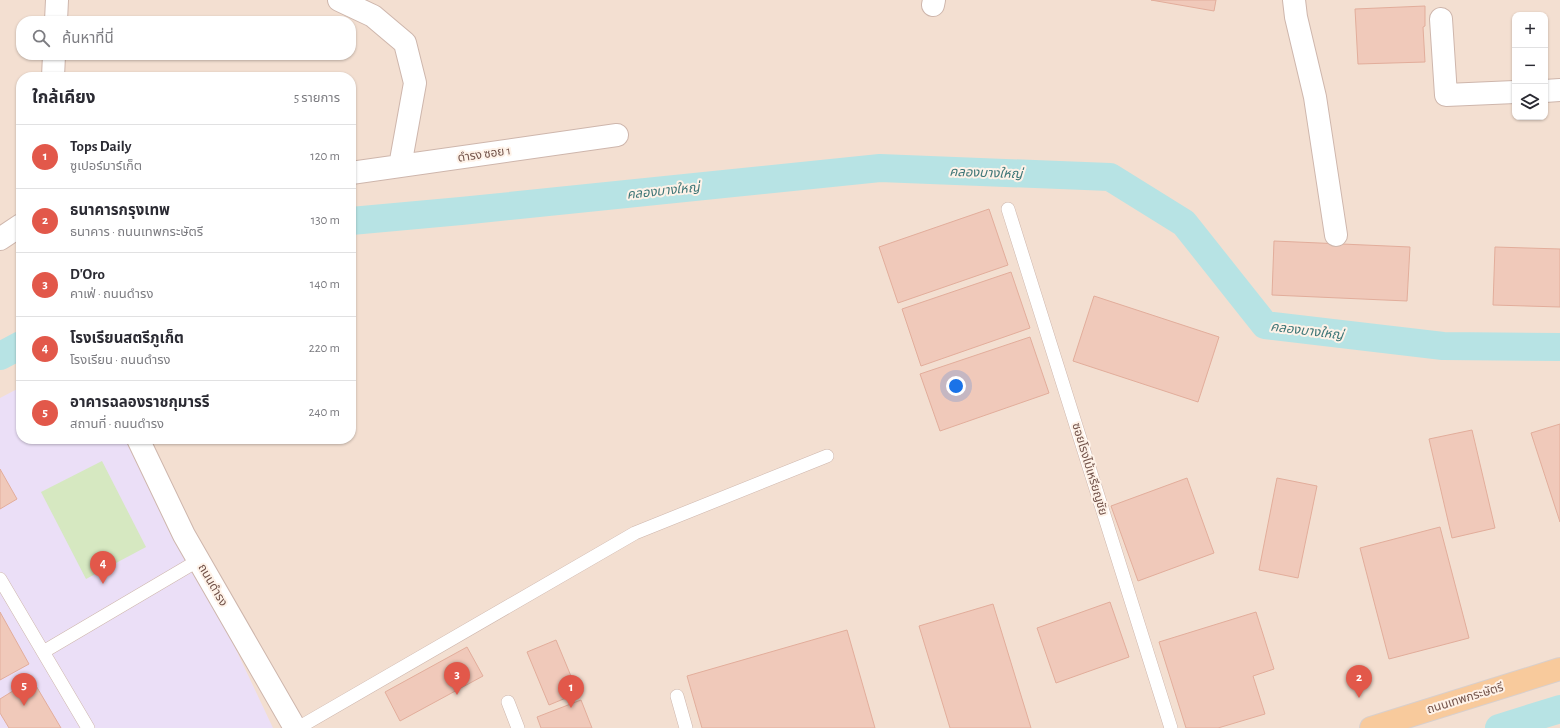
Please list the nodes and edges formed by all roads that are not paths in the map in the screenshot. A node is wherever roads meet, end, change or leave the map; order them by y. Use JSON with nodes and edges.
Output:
{"nodes":[{"id":1,"x":57,"y":0,"type":"edge"},
{"id":2,"x":339,"y":0,"type":"edge"},
{"id":3,"x":1294,"y":0,"type":"edge"},
{"id":4,"x":56,"y":16,"type":"edge"},
{"id":5,"x":1441,"y":19,"type":"dead end"},
{"id":6,"x":54,"y":60,"type":"edge"},
{"id":7,"x":53,"y":72,"type":"edge"},
{"id":8,"x":1560,"y":90,"type":"edge"},
{"id":9,"x":1548,"y":91,"type":"edge"},
{"id":10,"x":1512,"y":92,"type":"edge"},
{"id":11,"x":617,"y":135,"type":"dead end"},
{"id":12,"x":400,"y":166,"type":"junction"},
{"id":13,"x":356,"y":172,"type":"edge"},
{"id":14,"x":1008,"y":209,"type":"dead end"},
{"id":15,"x":16,"y":228,"type":"edge"},
{"id":16,"x":1336,"y":235,"type":"dead end"},
{"id":17,"x":0,"y":239,"type":"edge"},
{"id":18,"x":140,"y":444,"type":"edge"},
{"id":19,"x":827,"y":456,"type":"dead end"},
{"id":20,"x":199,"y":560,"type":"junction"},
{"id":21,"x":0,"y":579,"type":"edge"},
{"id":22,"x":43,"y":652,"type":"junction"},
{"id":23,"x":1560,"y":669,"type":"edge"},
{"id":24,"x":677,"y":696,"type":"dead end"},
{"id":25,"x":508,"y":702,"type":"dead end"},
{"id":26,"x":88,"y":728,"type":"edge"},
{"id":27,"x":297,"y":728,"type":"edge"},
{"id":28,"x":518,"y":728,"type":"edge"},
{"id":29,"x":686,"y":728,"type":"edge"},
{"id":30,"x":1171,"y":728,"type":"edge"},
{"id":31,"x":1371,"y":728,"type":"edge"}],
"edges":[{"from":1,"to":4,"type":"street"},
{"from":2,"to":12,"type":"street"},
{"from":3,"to":16,"type":"street"},
{"from":5,"to":10,"type":"street"},
{"from":6,"to":7,"type":"street"},
{"from":8,"to":9,"type":"street"},
{"from":11,"to":12,"type":"street","name":"ดำรง ซอย 1"},
{"from":12,"to":13,"type":"street","name":"ดำรง ซอย 1"},
{"from":14,"to":30,"type":"lane","name":"ซอยโรงไม้เหรียญชัย"},
{"from":15,"to":17,"type":"street"},
{"from":18,"to":20,"type":"street","name":"ถนนดำรง"},
{"from":19,"to":27,"type":"lane"},
{"from":20,"to":22,"type":"lane"},
{"from":20,"to":27,"type":"street","name":"ถนนดำรง"},
{"from":21,"to":22,"type":"lane"},
{"from":22,"to":26,"type":"lane"},
{"from":23,"to":31,"type":"main road","name":"ถนนเทพกระษัตรี"},
{"from":24,"to":29,"type":"lane"},
{"from":25,"to":28,"type":"lane"}]}
